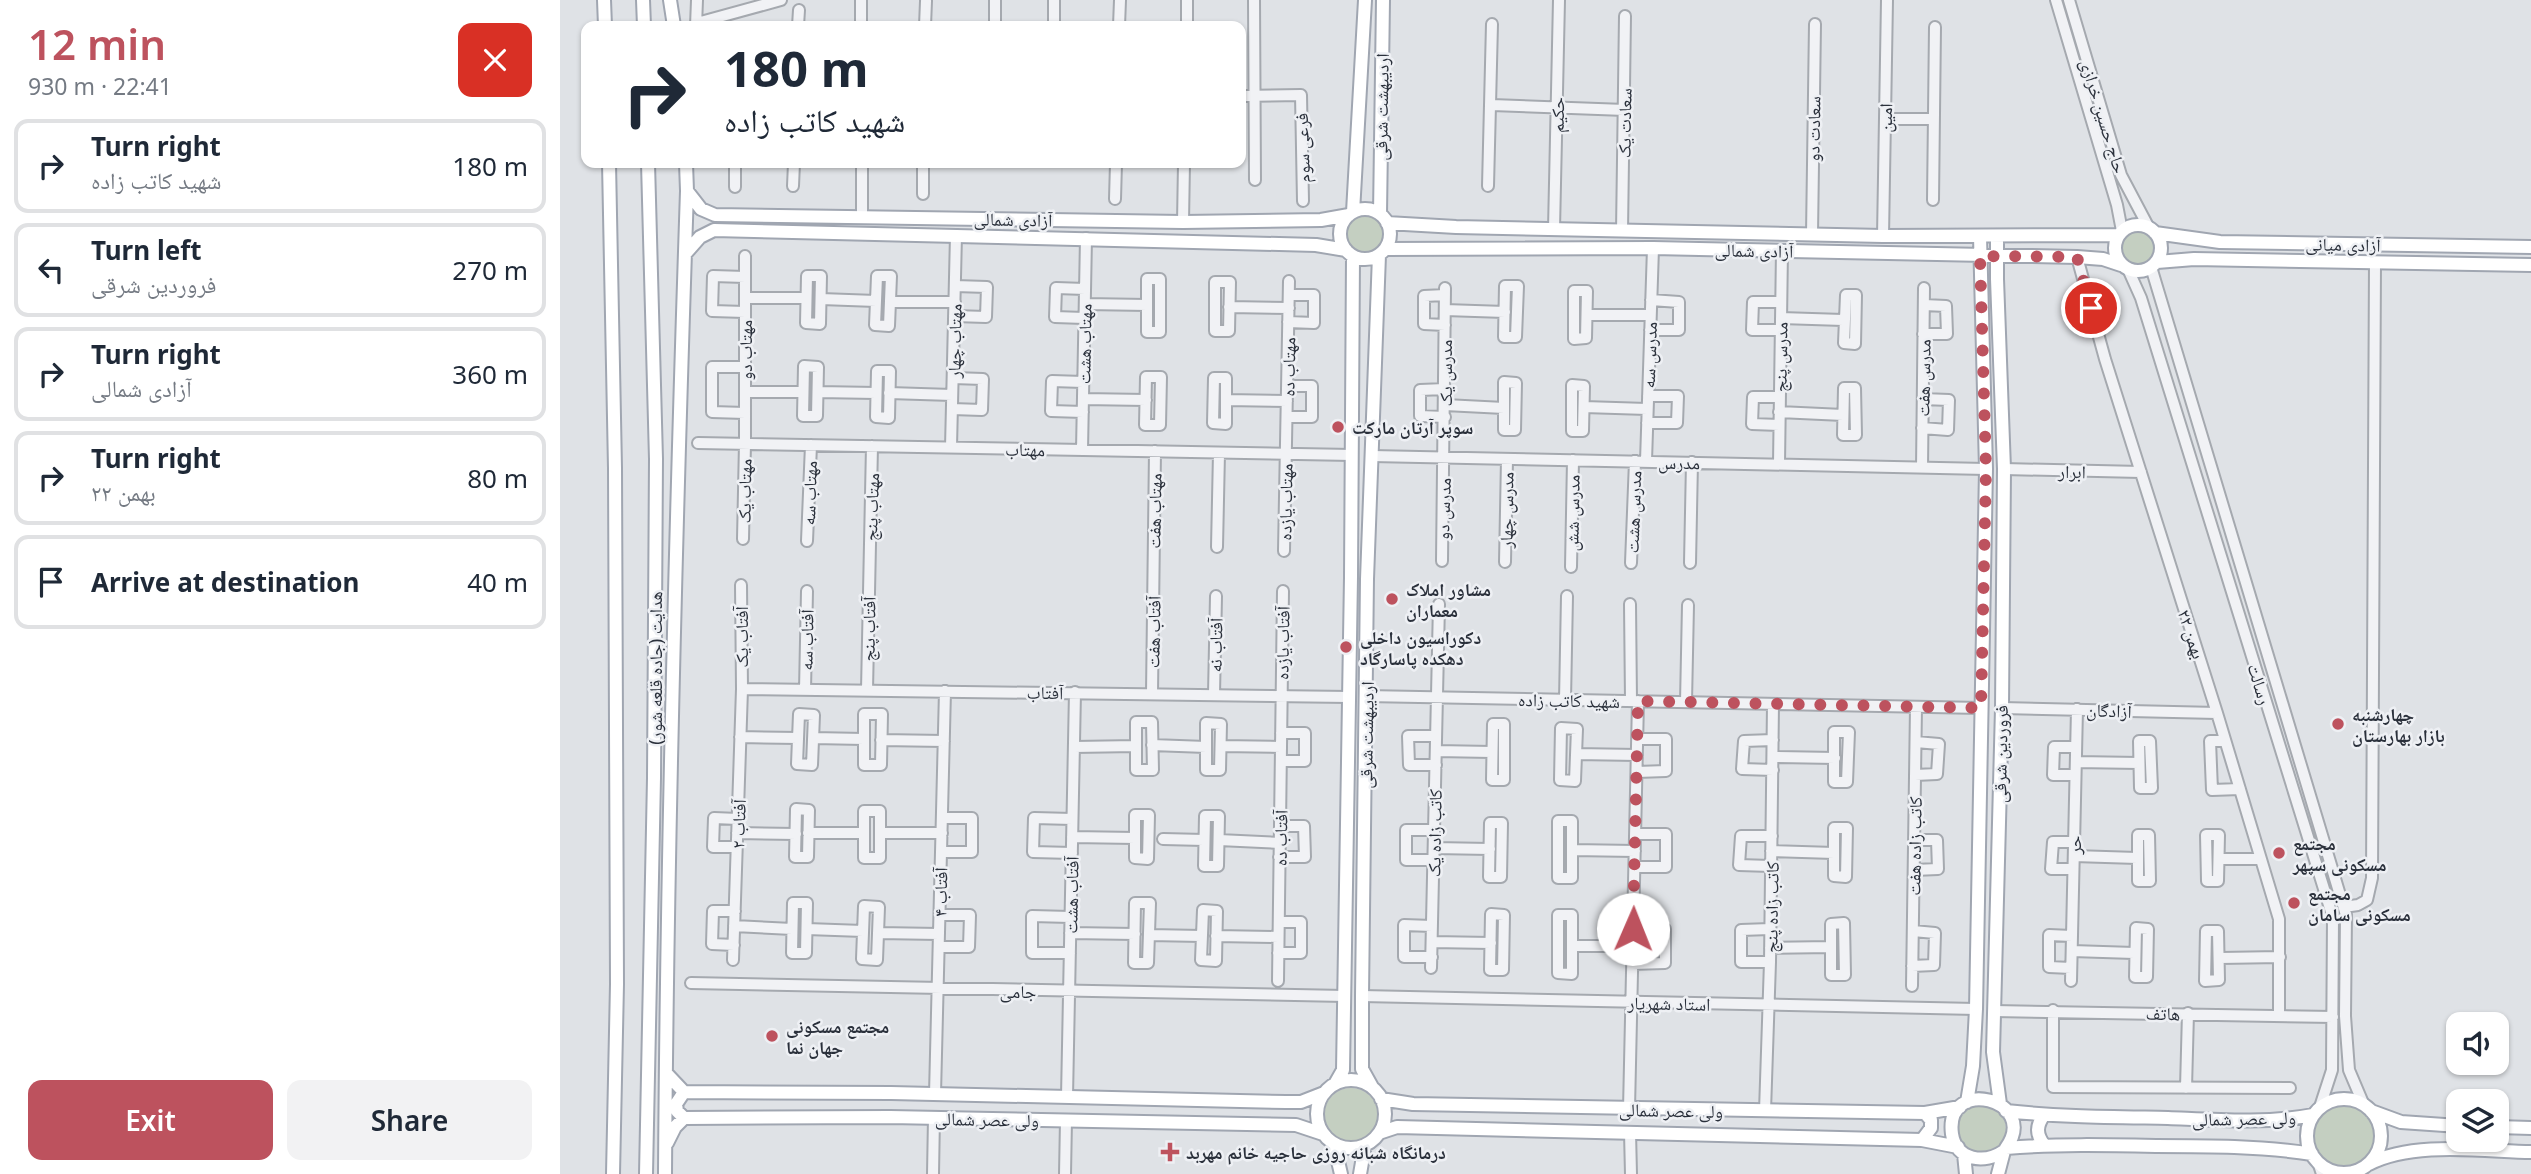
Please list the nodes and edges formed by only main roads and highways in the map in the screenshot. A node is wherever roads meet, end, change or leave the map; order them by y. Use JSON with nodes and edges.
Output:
{"nodes":[{"id":1,"x":604,"y":0,"type":"edge"},
{"id":2,"x":643,"y":0,"type":"edge"},
{"id":3,"x":670,"y":0,"type":"edge"},
{"id":4,"x":1365,"y":0,"type":"edge"},
{"id":5,"x":1383,"y":0,"type":"edge"},
{"id":6,"x":605,"y":21,"type":"edge"},
{"id":7,"x":644,"y":21,"type":"edge"},
{"id":8,"x":673,"y":21,"type":"edge"},
{"id":9,"x":610,"y":168,"type":"edge"},
{"id":10,"x":640,"y":168,"type":"edge"},
{"id":11,"x":648,"y":168,"type":"edge"},
{"id":12,"x":686,"y":168,"type":"edge"},
{"id":13,"x":687,"y":191,"type":"junction"},
{"id":14,"x":1351,"y":214,"type":"junction"},
{"id":15,"x":715,"y":215,"type":"junction"},
{"id":16,"x":1384,"y":218,"type":"junction"},
{"id":17,"x":1012,"y":219,"type":"junction"},
{"id":18,"x":714,"y":230,"type":"junction"},
{"id":19,"x":2152,"y":230,"type":"junction"},
{"id":20,"x":2120,"y":233,"type":"junction"},
{"id":21,"x":1011,"y":236,"type":"junction"},
{"id":22,"x":1980,"y":236,"type":"junction"},
{"id":23,"x":1997,"y":236,"type":"junction"},
{"id":24,"x":2531,"y":247,"type":"edge"},
{"id":25,"x":649,"y":248,"type":"junction"},
{"id":26,"x":1382,"y":252,"type":"junction"},
{"id":27,"x":1349,"y":253,"type":"junction"},
{"id":28,"x":685,"y":254,"type":"junction"},
{"id":29,"x":1980,"y":256,"type":"junction"},
{"id":30,"x":1997,"y":256,"type":"junction"},
{"id":31,"x":2154,"y":265,"type":"junction"},
{"id":32,"x":2531,"y":265,"type":"edge"},
{"id":33,"x":2124,"y":267,"type":"junction"},
{"id":34,"x":1351,"y":556,"type":"junction"},
{"id":35,"x":1368,"y":562,"type":"junction"},
{"id":36,"x":1367,"y":593,"type":"junction"},
{"id":37,"x":1350,"y":594,"type":"junction"},
{"id":38,"x":654,"y":778,"type":"junction"},
{"id":39,"x":668,"y":904,"type":"junction"},
{"id":40,"x":1344,"y":1056,"type":"junction"},
{"id":41,"x":1362,"y":1058,"type":"junction"},
{"id":42,"x":1973,"y":1066,"type":"junction"},
{"id":43,"x":1994,"y":1069,"type":"junction"},
{"id":44,"x":667,"y":1074,"type":"junction"},
{"id":45,"x":1335,"y":1084,"type":"junction"},
{"id":46,"x":1372,"y":1087,"type":"junction"},
{"id":47,"x":684,"y":1092,"type":"junction"},
{"id":48,"x":1324,"y":1093,"type":"junction"},
{"id":49,"x":1381,"y":1099,"type":"junction"},
{"id":50,"x":1286,"y":1102,"type":"junction"},
{"id":51,"x":1413,"y":1104,"type":"junction"},
{"id":52,"x":1964,"y":1105,"type":"junction"},
{"id":53,"x":2367,"y":1107,"type":"junction"},
{"id":54,"x":2003,"y":1108,"type":"junction"},
{"id":55,"x":2316,"y":1111,"type":"junction"},
{"id":56,"x":1924,"y":1113,"type":"junction"},
{"id":57,"x":2044,"y":1115,"type":"junction"},
{"id":58,"x":684,"y":1118,"type":"junction"},
{"id":59,"x":1285,"y":1125,"type":"junction"},
{"id":60,"x":2446,"y":1125,"type":"edge"},
{"id":61,"x":2509,"y":1127,"type":"edge"},
{"id":62,"x":1410,"y":1128,"type":"junction"},
{"id":63,"x":2531,"y":1128,"type":"edge"},
{"id":64,"x":1379,"y":1133,"type":"junction"},
{"id":65,"x":1323,"y":1134,"type":"junction"},
{"id":66,"x":1922,"y":1140,"type":"junction"},
{"id":67,"x":1334,"y":1144,"type":"junction"},
{"id":68,"x":1365,"y":1145,"type":"junction"},
{"id":69,"x":2044,"y":1145,"type":"junction"},
{"id":70,"x":665,"y":1147,"type":"junction"},
{"id":71,"x":2005,"y":1149,"type":"junction"},
{"id":72,"x":1961,"y":1150,"type":"junction"},
{"id":73,"x":2531,"y":1152,"type":"edge"},
{"id":74,"x":2317,"y":1163,"type":"edge"},
{"id":75,"x":2360,"y":1170,"type":"edge"},
{"id":76,"x":1341,"y":1173,"type":"edge"},
{"id":77,"x":613,"y":1174,"type":"edge"},
{"id":78,"x":646,"y":1174,"type":"edge"},
{"id":79,"x":665,"y":1174,"type":"edge"},
{"id":80,"x":1358,"y":1174,"type":"edge"},
{"id":81,"x":1966,"y":1174,"type":"edge"},
{"id":82,"x":1998,"y":1174,"type":"edge"}],
"edges":[{"from":1,"to":6,"type":"main road"},
{"from":2,"to":7,"type":"main road"},
{"from":3,"to":8,"type":"main road"},
{"from":4,"to":14,"type":"main road","name":"اردیبهشت شرقی"},
{"from":5,"to":16,"type":"main road","name":"اردیبهشت شرقی"},
{"from":9,"to":77,"type":"main road"},
{"from":10,"to":25,"type":"main road"},
{"from":11,"to":25,"type":"main road","name":"هدایت (جاده قلعه شور)"},
{"from":12,"to":13,"type":"main road"},
{"from":13,"to":15,"type":"main road"},
{"from":13,"to":28,"type":"main road"},
{"from":14,"to":16,"type":"main road"},
{"from":14,"to":17,"type":"main road","name":"آزادی شمالی"},
{"from":14,"to":27,"type":"main road"},
{"from":15,"to":17,"type":"main road","name":"آزادی شمالی"},
{"from":15,"to":18,"type":"main road"},
{"from":16,"to":22,"type":"main road","name":"آزادی شمالی"},
{"from":16,"to":26,"type":"main road"},
{"from":17,"to":21,"type":"main road"},
{"from":18,"to":21,"type":"main road","name":"آزادی شمالی"},
{"from":18,"to":28,"type":"main road"},
{"from":19,"to":20,"type":"main road"},
{"from":19,"to":24,"type":"main road","name":"آزادی میانی"},
{"from":19,"to":31,"type":"main road"},
{"from":20,"to":23,"type":"main road","name":"آزادی شمالی"},
{"from":20,"to":33,"type":"main road"},
{"from":21,"to":27,"type":"main road","name":"آزادی شمالی"},
{"from":22,"to":23,"type":"main road","name":"آزادی شمالی"},
{"from":22,"to":29,"type":"main road","name":"فروردین شرقی"},
{"from":23,"to":30,"type":"main road","name":"فروردین شرقی"},
{"from":25,"to":38,"type":"main road","name":"هدایت (جاده قلعه شور)"},
{"from":26,"to":27,"type":"main road"},
{"from":26,"to":29,"type":"main road","name":"آزادی شمالی"},
{"from":26,"to":35,"type":"main road","name":"اردیبهشت شرقی"},
{"from":27,"to":34,"type":"main road","name":"اردیبهشت شرقی"},
{"from":28,"to":39,"type":"main road"},
{"from":29,"to":30,"type":"main road","name":"آزادی شمالی"},
{"from":29,"to":42,"type":"main road","name":"فروردین شرقی"},
{"from":30,"to":33,"type":"main road","name":"آزادی شمالی"},
{"from":30,"to":43,"type":"main road","name":"فروردین شرقی"},
{"from":31,"to":32,"type":"main road","name":"آزادی میانی"},
{"from":31,"to":33,"type":"main road"},
{"from":34,"to":35,"type":"main road"},
{"from":34,"to":37,"type":"main road","name":"اردیبهشت شرقی"},
{"from":35,"to":36,"type":"main road","name":"اردیبهشت شرقی"},
{"from":36,"to":37,"type":"main road"},
{"from":36,"to":41,"type":"main road","name":"اردیبهشت شرقی"},
{"from":37,"to":40,"type":"main road","name":"اردیبهشت شرقی"},
{"from":38,"to":39,"type":"main road"},
{"from":38,"to":78,"type":"main road","name":"هدایت (جاده قلعه شور)"},
{"from":39,"to":44,"type":"main road"},
{"from":40,"to":41,"type":"main road"},
{"from":40,"to":45,"type":"main road","name":"اردیبهشت شرقی"},
{"from":41,"to":46,"type":"main road","name":"اردیبهشت شرقی"},
{"from":42,"to":43,"type":"main road"},
{"from":42,"to":52,"type":"main road","name":"فروردین شرقی"},
{"from":43,"to":54,"type":"main road","name":"فروردین شرقی"},
{"from":44,"to":47,"type":"main road"},
{"from":44,"to":70,"type":"main road"},
{"from":45,"to":46,"type":"main road"},
{"from":45,"to":48,"type":"main road"},
{"from":46,"to":49,"type":"main road"},
{"from":47,"to":50,"type":"main road","name":"ولی عصر شمالی"},
{"from":47,"to":58,"type":"main road"},
{"from":48,"to":50,"type":"main road","name":"ولی عصر شمالی"},
{"from":48,"to":65,"type":"main road"},
{"from":49,"to":51,"type":"main road","name":"ولی عصر شمالی"},
{"from":49,"to":64,"type":"main road"},
{"from":50,"to":59,"type":"main road"},
{"from":51,"to":56,"type":"main road","name":"ولی عصر شمالی"},
{"from":51,"to":62,"type":"main road"},
{"from":52,"to":54,"type":"main road"},
{"from":52,"to":56,"type":"main road","name":"ولی عصر شمالی"},
{"from":52,"to":72,"type":"main road"},
{"from":53,"to":55,"type":"main road"},
{"from":53,"to":60,"type":"main road"},
{"from":53,"to":75,"type":"main road"},
{"from":54,"to":57,"type":"main road","name":"ولی عصر شمالی"},
{"from":54,"to":71,"type":"main road"},
{"from":55,"to":57,"type":"main road","name":"ولی عصر شمالی"},
{"from":55,"to":74,"type":"main road"},
{"from":56,"to":66,"type":"main road"},
{"from":57,"to":69,"type":"main road"},
{"from":58,"to":59,"type":"main road","name":"ولی عصر شمالی"},
{"from":58,"to":70,"type":"main road"},
{"from":59,"to":65,"type":"main road","name":"ولی عصر شمالی"},
{"from":61,"to":63,"type":"main road"},
{"from":62,"to":64,"type":"main road","name":"ولی عصر شمالی"},
{"from":62,"to":66,"type":"main road","name":"ولی عصر شمالی"},
{"from":64,"to":68,"type":"main road"},
{"from":65,"to":67,"type":"main road"},
{"from":66,"to":72,"type":"main road","name":"ولی عصر شمالی"},
{"from":67,"to":68,"type":"main road"},
{"from":67,"to":76,"type":"main road"},
{"from":68,"to":80,"type":"main road"},
{"from":69,"to":71,"type":"main road","name":"ولی عصر شمالی"},
{"from":69,"to":74,"type":"main road","name":"ولی عصر شمالی"},
{"from":70,"to":79,"type":"main road"},
{"from":71,"to":72,"type":"main road"},
{"from":71,"to":82,"type":"main road"},
{"from":72,"to":81,"type":"main road"},
{"from":73,"to":75,"type":"main road"},
{"from":74,"to":75,"type":"main road"},
{"from":76,"to":80,"type":"main road"}]}
